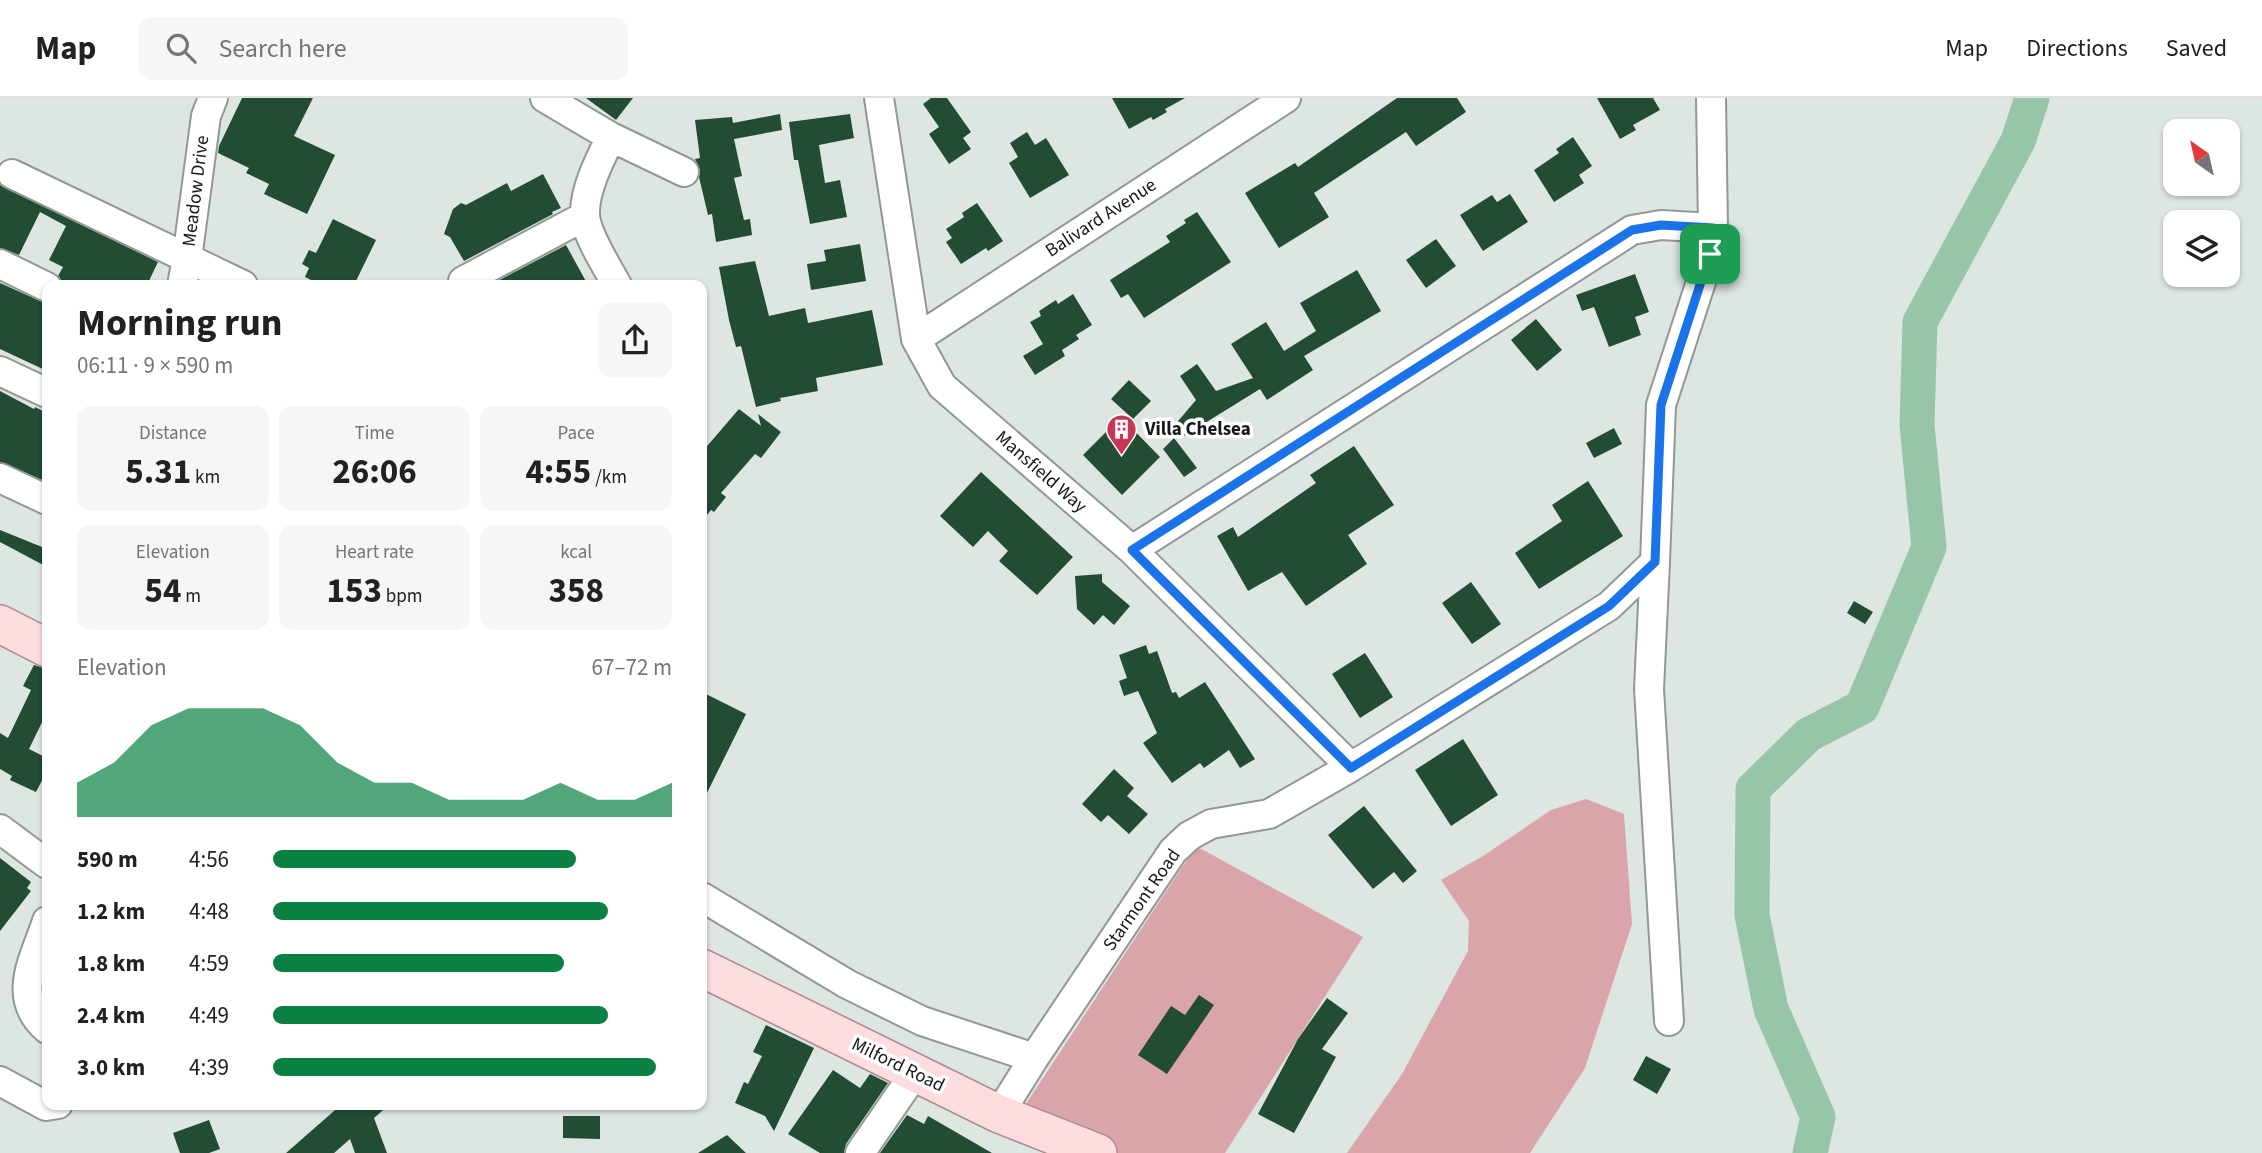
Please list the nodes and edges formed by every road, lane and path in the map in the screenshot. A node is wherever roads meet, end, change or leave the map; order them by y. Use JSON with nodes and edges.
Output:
{"nodes":[{"id":1,"x":214,"y":98,"type":"edge"},
{"id":2,"x":545,"y":98,"type":"edge"},
{"id":3,"x":878,"y":98,"type":"edge"},
{"id":4,"x":1286,"y":98,"type":"edge"},
{"id":5,"x":1710,"y":98,"type":"edge"},
{"id":6,"x":611,"y":137,"type":"junction"},
{"id":7,"x":684,"y":172,"type":"dead end"},
{"id":8,"x":12,"y":174,"type":"dead end"},
{"id":9,"x":585,"y":216,"type":"junction"},
{"id":10,"x":1713,"y":228,"type":"junction"},
{"id":11,"x":0,"y":264,"type":"edge"},
{"id":12,"x":184,"y":272,"type":"edge"},
{"id":13,"x":220,"y":280,"type":"edge"},
{"id":14,"x":465,"y":280,"type":"edge"},
{"id":15,"x":614,"y":280,"type":"edge"},
{"id":16,"x":42,"y":285,"type":"edge"},
{"id":17,"x":916,"y":339,"type":"junction"},
{"id":18,"x":0,"y":371,"type":"edge"},
{"id":19,"x":42,"y":391,"type":"edge"},
{"id":20,"x":0,"y":478,"type":"edge"},
{"id":21,"x":42,"y":498,"type":"edge"},
{"id":22,"x":1132,"y":550,"type":"junction"},
{"id":23,"x":1655,"y":562,"type":"junction"},
{"id":24,"x":0,"y":624,"type":"edge"},
{"id":25,"x":42,"y":645,"type":"edge"},
{"id":26,"x":1351,"y":768,"type":"junction"},
{"id":27,"x":0,"y":829,"type":"edge"},
{"id":28,"x":42,"y":860,"type":"edge"},
{"id":29,"x":707,"y":900,"type":"edge"},
{"id":30,"x":42,"y":934,"type":"edge"},
{"id":31,"x":707,"y":970,"type":"edge"},
{"id":32,"x":1669,"y":1021,"type":"dead end"},
{"id":33,"x":42,"y":1025,"type":"edge"},
{"id":34,"x":1034,"y":1058,"type":"junction"},
{"id":35,"x":915,"y":1073,"type":"junction"},
{"id":36,"x":0,"y":1082,"type":"edge"},
{"id":37,"x":42,"y":1104,"type":"edge"},
{"id":38,"x":999,"y":1114,"type":"junction"},
{"id":39,"x":860,"y":1153,"type":"edge"},
{"id":40,"x":1098,"y":1153,"type":"edge"}],
"edges":[{"from":1,"to":12,"type":"street","name":"Meadow Drive"},
{"from":2,"to":6,"type":"street"},
{"from":3,"to":17,"type":"street","name":"Mansfield Way"},
{"from":4,"to":17,"type":"street","name":"Balivard Avenue"},
{"from":5,"to":10,"type":"street"},
{"from":6,"to":7,"type":"street"},
{"from":6,"to":9,"type":"street"},
{"from":8,"to":12,"type":"street"},
{"from":9,"to":14,"type":"street"},
{"from":9,"to":15,"type":"street"},
{"from":10,"to":22,"type":"street"},
{"from":10,"to":23,"type":"street"},
{"from":11,"to":16,"type":"street"},
{"from":12,"to":13,"type":"street"},
{"from":17,"to":22,"type":"street","name":"Mansfield Way"},
{"from":18,"to":19,"type":"street"},
{"from":20,"to":21,"type":"street"},
{"from":22,"to":26,"type":"street","name":"Mansfield Way"},
{"from":23,"to":26,"type":"street","name":"Starmont Road"},
{"from":23,"to":32,"type":"street"},
{"from":24,"to":25,"type":"main road"},
{"from":26,"to":34,"type":"street","name":"Starmont Road"},
{"from":27,"to":28,"type":"street"},
{"from":29,"to":34,"type":"street"},
{"from":30,"to":33,"type":"street"},
{"from":31,"to":35,"type":"main road","name":"Milford Road"},
{"from":34,"to":38,"type":"street","name":"Starmont Road"},
{"from":35,"to":38,"type":"main road","name":"Milford Road"},
{"from":35,"to":39,"type":"street"},
{"from":36,"to":37,"type":"street"},
{"from":38,"to":40,"type":"main road","name":"Milford Road"}]}
